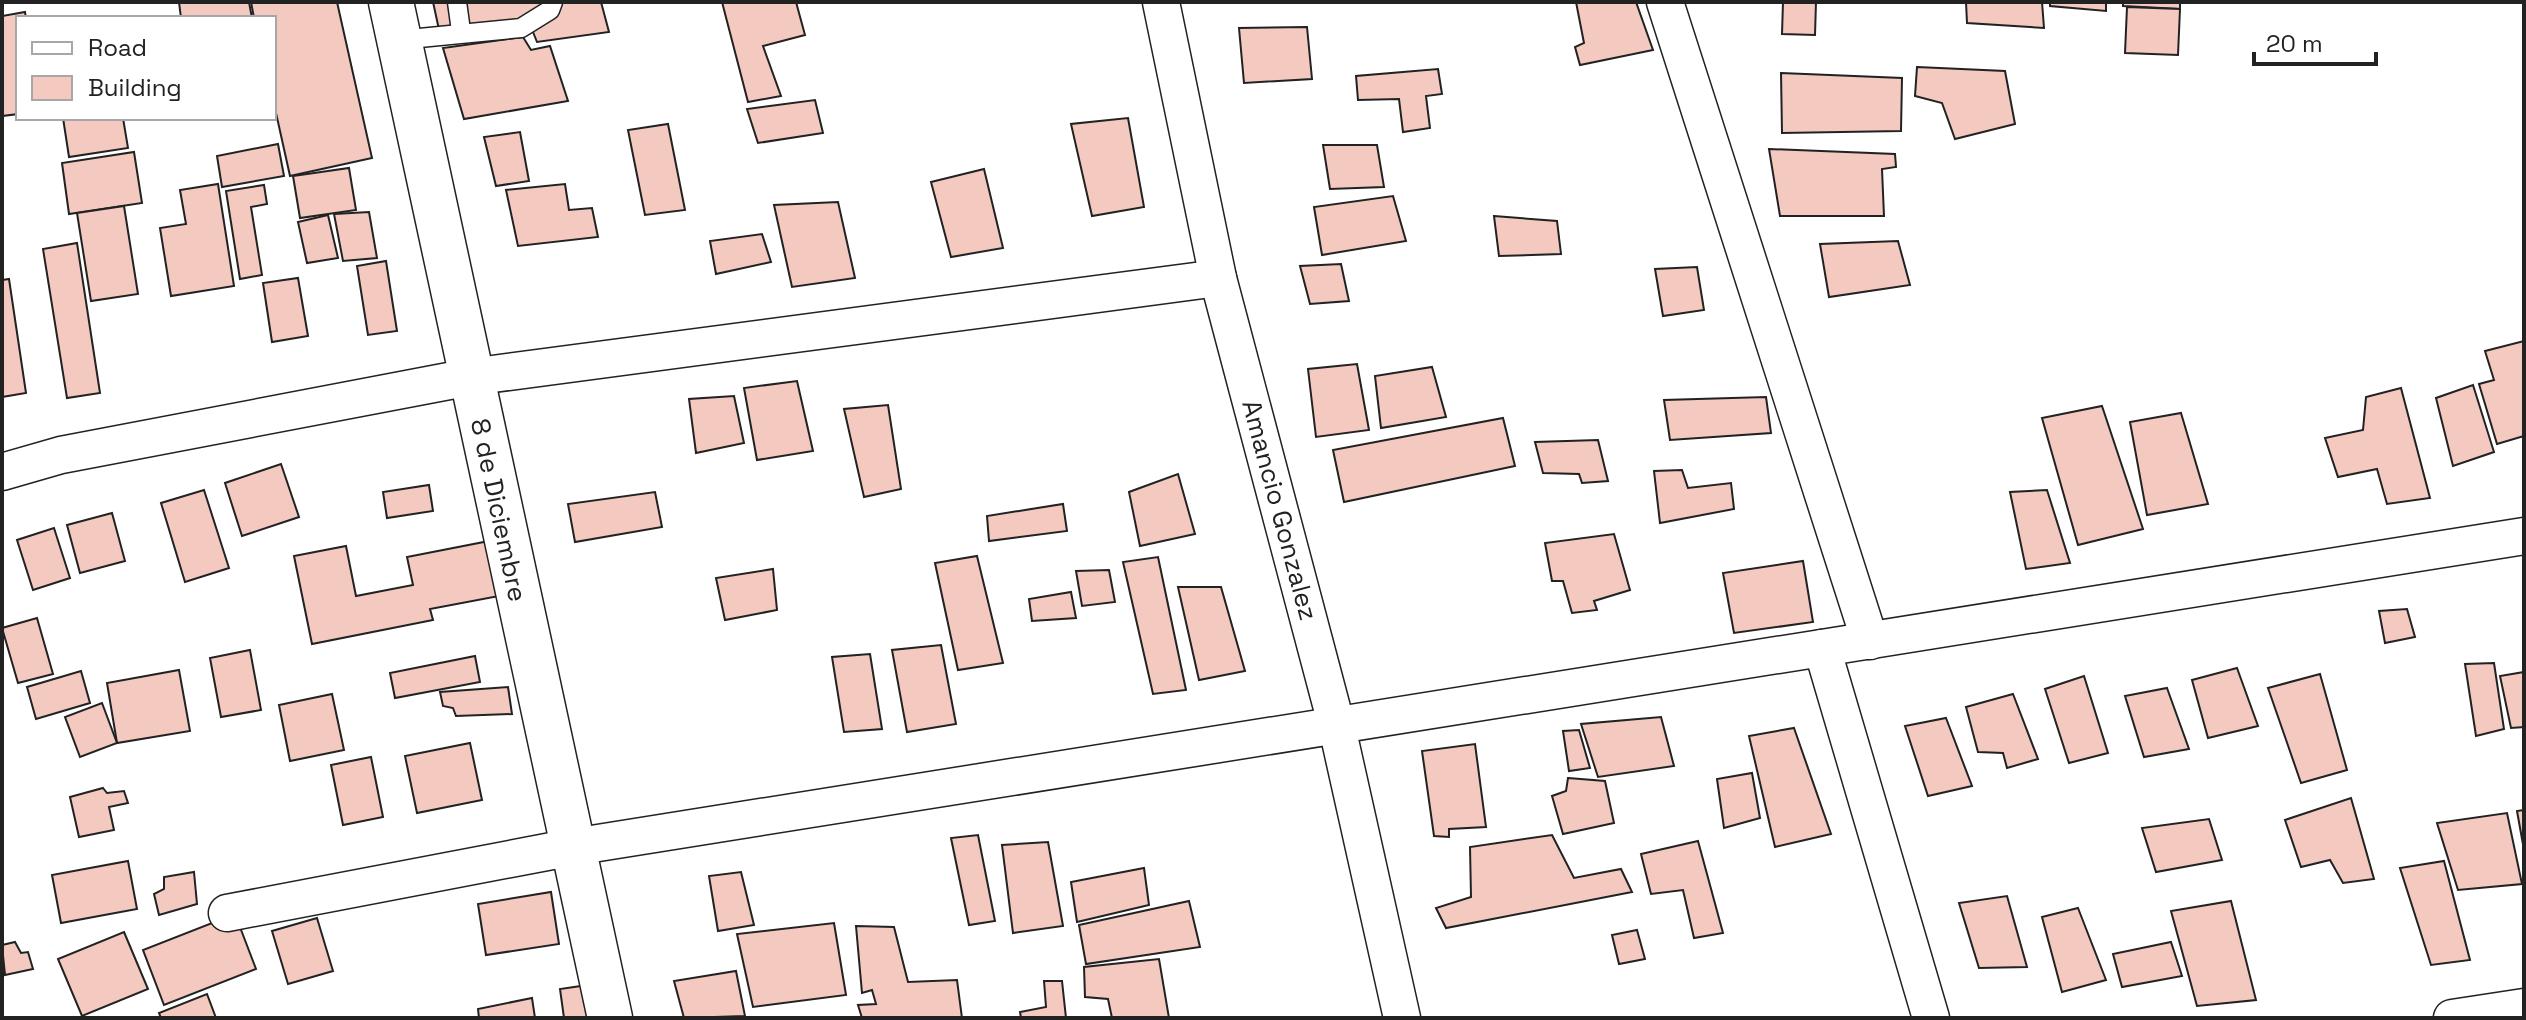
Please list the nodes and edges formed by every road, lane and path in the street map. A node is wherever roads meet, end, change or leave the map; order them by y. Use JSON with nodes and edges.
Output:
{"nodes":[{"id":1,"x":457,"y":2,"type":"edge"},
{"id":2,"x":553,"y":2,"type":"edge"},
{"id":3,"x":1161,"y":2,"type":"edge"},
{"id":4,"x":1665,"y":2,"type":"edge"},
{"id":5,"x":395,"y":21,"type":"edge"},
{"id":6,"x":461,"y":31,"type":"junction"},
{"id":7,"x":1218,"y":278,"type":"junction"},
{"id":8,"x":470,"y":377,"type":"junction"},
{"id":9,"x":2,"y":472,"type":"edge"},
{"id":10,"x":2524,"y":536,"type":"edge"},
{"id":11,"x":1870,"y":641,"type":"junction"},
{"id":12,"x":1822,"y":648,"type":"junction"},
{"id":13,"x":1337,"y":727,"type":"junction"},
{"id":14,"x":573,"y":847,"type":"junction"},
{"id":15,"x":227,"y":913,"type":"dead end"},
{"id":16,"x":2524,"y":1007,"type":"edge"},
{"id":17,"x":610,"y":1018,"type":"edge"},
{"id":18,"x":1402,"y":1018,"type":"edge"},
{"id":19,"x":1931,"y":1018,"type":"edge"},
{"id":20,"x":2452,"y":1018,"type":"edge"}],
"edges":[{"from":1,"to":6,"type":"lane"},
{"from":2,"to":6,"type":"lane"},
{"from":3,"to":7,"type":"street","name":"Amancio Gonzalez"},
{"from":4,"to":11,"type":"street"},
{"from":5,"to":6,"type":"lane"},
{"from":5,"to":8,"type":"main road","name":"8 de Diciembre"},
{"from":7,"to":8,"type":"street"},
{"from":7,"to":13,"type":"street","name":"Amancio Gonzalez"},
{"from":8,"to":9,"type":"street"},
{"from":8,"to":14,"type":"main road","name":"8 de Diciembre"},
{"from":10,"to":11,"type":"street"},
{"from":11,"to":12,"type":"street"},
{"from":12,"to":13,"type":"street"},
{"from":12,"to":19,"type":"street"},
{"from":13,"to":14,"type":"street"},
{"from":13,"to":18,"type":"street","name":"Amancio Gonzalez"},
{"from":14,"to":15,"type":"street"},
{"from":14,"to":17,"type":"main road","name":"8 de Diciembre"},
{"from":16,"to":20,"type":"street"}]}
